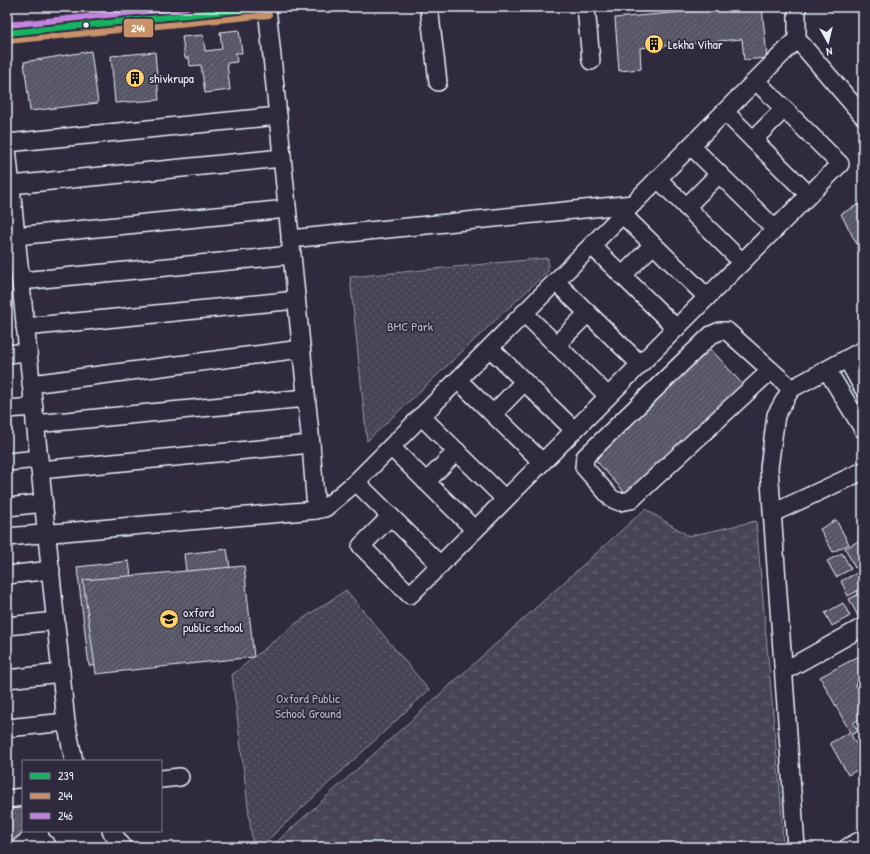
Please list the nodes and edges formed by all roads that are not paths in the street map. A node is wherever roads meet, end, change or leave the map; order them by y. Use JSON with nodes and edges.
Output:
{"nodes":[{"id":1,"x":76,"y":7,"type":"edge"},
{"id":2,"x":267,"y":7,"type":"edge"},
{"id":3,"x":429,"y":7,"type":"edge"},
{"id":4,"x":586,"y":7,"type":"edge"},
{"id":5,"x":797,"y":7,"type":"edge"},
{"id":6,"x":7,"y":14,"type":"edge"},
{"id":7,"x":120,"y":14,"type":"edge"},
{"id":8,"x":7,"y":33,"type":"edge"},
{"id":9,"x":797,"y":39,"type":"junction"},
{"id":10,"x":591,"y":61,"type":"dead end"},
{"id":11,"x":756,"y":81,"type":"junction"},
{"id":12,"x":438,"y":82,"type":"dead end"},
{"id":13,"x":784,"y":109,"type":"junction"},
{"id":14,"x":725,"y":112,"type":"junction"},
{"id":15,"x":278,"y":116,"type":"junction"},
{"id":16,"x":863,"y":116,"type":"edge"},
{"id":17,"x":753,"y":140,"type":"junction"},
{"id":18,"x":7,"y":143,"type":"edge"},
{"id":19,"x":691,"y":146,"type":"junction"},
{"id":20,"x":7,"y":148,"type":"edge"},
{"id":21,"x":282,"y":158,"type":"junction"},
{"id":22,"x":719,"y":174,"type":"junction"},
{"id":23,"x":658,"y":179,"type":"junction"},
{"id":24,"x":10,"y":192,"type":"edge"},
{"id":25,"x":809,"y":195,"type":"junction"},
{"id":26,"x":686,"y":207,"type":"junction"},
{"id":27,"x":287,"y":209,"type":"junction"},
{"id":28,"x":628,"y":209,"type":"junction"},
{"id":29,"x":775,"y":229,"type":"junction"},
{"id":30,"x":13,"y":243,"type":"edge"},
{"id":31,"x":653,"y":245,"type":"junction"},
{"id":32,"x":592,"y":246,"type":"junction"},
{"id":33,"x":291,"y":247,"type":"junction"},
{"id":34,"x":742,"y":262,"type":"junction"},
{"id":35,"x":622,"y":276,"type":"junction"},
{"id":36,"x":21,"y":281,"type":"junction"},
{"id":37,"x":556,"y":282,"type":"junction"},
{"id":38,"x":707,"y":297,"type":"junction"},
{"id":39,"x":15,"y":299,"type":"edge"},
{"id":40,"x":296,"y":300,"type":"junction"},
{"id":41,"x":524,"y":313,"type":"junction"},
{"id":42,"x":588,"y":313,"type":"junction"},
{"id":43,"x":26,"y":327,"type":"junction"},
{"id":44,"x":676,"y":328,"type":"junction"},
{"id":45,"x":556,"y":345,"type":"junction"},
{"id":46,"x":490,"y":348,"type":"junction"},
{"id":47,"x":301,"y":349,"type":"junction"},
{"id":48,"x":863,"y":350,"type":"edge"},
{"id":49,"x":28,"y":352,"type":"junction"},
{"id":50,"x":7,"y":354,"type":"edge"},
{"id":51,"x":847,"y":359,"type":"junction"},
{"id":52,"x":640,"y":364,"type":"junction"},
{"id":53,"x":770,"y":370,"type":"junction"},
{"id":54,"x":827,"y":370,"type":"junction"},
{"id":55,"x":458,"y":380,"type":"junction"},
{"id":56,"x":524,"y":382,"type":"junction"},
{"id":57,"x":31,"y":384,"type":"junction"},
{"id":58,"x":863,"y":388,"type":"edge"},
{"id":59,"x":791,"y":390,"type":"junction"},
{"id":60,"x":608,"y":396,"type":"junction"},
{"id":61,"x":306,"y":398,"type":"junction"},
{"id":62,"x":34,"y":407,"type":"junction"},
{"id":63,"x":7,"y":409,"type":"edge"},
{"id":64,"x":493,"y":414,"type":"junction"},
{"id":65,"x":421,"y":416,"type":"junction"},
{"id":66,"x":35,"y":424,"type":"junction"},
{"id":67,"x":863,"y":429,"type":"edge"},
{"id":68,"x":574,"y":430,"type":"junction"},
{"id":69,"x":311,"y":444,"type":"junction"},
{"id":70,"x":391,"y":447,"type":"junction"},
{"id":71,"x":457,"y":451,"type":"junction"},
{"id":72,"x":7,"y":462,"type":"edge"},
{"id":73,"x":542,"y":462,"type":"junction"},
{"id":74,"x":40,"y":465,"type":"junction"},
{"id":75,"x":863,"y":471,"type":"edge"},
{"id":76,"x":356,"y":482,"type":"junction"},
{"id":77,"x":426,"y":482,"type":"junction"},
{"id":78,"x":505,"y":499,"type":"junction"},
{"id":79,"x":44,"y":504,"type":"junction"},
{"id":80,"x":7,"y":507,"type":"edge"},
{"id":81,"x":320,"y":509,"type":"junction"},
{"id":82,"x":772,"y":513,"type":"junction"},
{"id":83,"x":390,"y":516,"type":"junction"},
{"id":84,"x":475,"y":530,"type":"junction"},
{"id":85,"x":47,"y":533,"type":"junction"},
{"id":86,"x":7,"y":537,"type":"edge"},
{"id":87,"x":440,"y":565,"type":"junction"},
{"id":88,"x":51,"y":570,"type":"junction"},
{"id":89,"x":7,"y":575,"type":"edge"},
{"id":90,"x":56,"y":621,"type":"junction"},
{"id":91,"x":7,"y":626,"type":"edge"},
{"id":92,"x":863,"y":627,"type":"edge"},
{"id":93,"x":784,"y":671,"type":"junction"},
{"id":94,"x":61,"y":673,"type":"junction"},
{"id":95,"x":7,"y":679,"type":"edge"},
{"id":96,"x":66,"y":722,"type":"junction"},
{"id":97,"x":7,"y":728,"type":"edge"},
{"id":98,"x":74,"y":760,"type":"edge"},
{"id":99,"x":180,"y":777,"type":"dead end"},
{"id":100,"x":162,"y":779,"type":"edge"},
{"id":101,"x":22,"y":797,"type":"edge"},
{"id":102,"x":7,"y":799,"type":"edge"},
{"id":103,"x":38,"y":832,"type":"edge"},
{"id":104,"x":112,"y":832,"type":"edge"},
{"id":105,"x":863,"y":839,"type":"edge"},
{"id":106,"x":20,"y":847,"type":"edge"},
{"id":107,"x":48,"y":847,"type":"edge"},
{"id":108,"x":123,"y":847,"type":"edge"},
{"id":109,"x":796,"y":847,"type":"edge"},
{"id":110,"x":848,"y":847,"type":"edge"}],
"edges":[{"from":1,"to":6,"type":"street"},
{"from":2,"to":7,"type":"street"},
{"from":2,"to":15,"type":"street"},
{"from":3,"to":12,"type":"street"},
{"from":4,"to":10,"type":"street"},
{"from":5,"to":9,"type":"street"},
{"from":7,"to":8,"type":"street"},
{"from":9,"to":11,"type":"street"},
{"from":9,"to":16,"type":"street"},
{"from":11,"to":13,"type":"street"},
{"from":11,"to":14,"type":"street"},
{"from":13,"to":17,"type":"street"},
{"from":13,"to":25,"type":"street"},
{"from":14,"to":17,"type":"street"},
{"from":14,"to":19,"type":"street"},
{"from":15,"to":18,"type":"street"},
{"from":15,"to":21,"type":"street"},
{"from":17,"to":25,"type":"street"},
{"from":19,"to":22,"type":"street"},
{"from":19,"to":23,"type":"street"},
{"from":20,"to":24,"type":"street"},
{"from":21,"to":24,"type":"street"},
{"from":21,"to":27,"type":"street"},
{"from":22,"to":26,"type":"street"},
{"from":22,"to":29,"type":"street"},
{"from":23,"to":26,"type":"street"},
{"from":23,"to":28,"type":"street"},
{"from":24,"to":30,"type":"street"},
{"from":25,"to":29,"type":"street"},
{"from":26,"to":34,"type":"street"},
{"from":27,"to":30,"type":"street"},
{"from":27,"to":33,"type":"street"},
{"from":28,"to":31,"type":"street"},
{"from":28,"to":32,"type":"street"},
{"from":28,"to":33,"type":"street"},
{"from":29,"to":34,"type":"street"},
{"from":30,"to":36,"type":"street"},
{"from":31,"to":35,"type":"street"},
{"from":31,"to":38,"type":"street"},
{"from":32,"to":35,"type":"street"},
{"from":32,"to":37,"type":"street"},
{"from":33,"to":36,"type":"street"},
{"from":33,"to":40,"type":"street"},
{"from":34,"to":38,"type":"street"},
{"from":35,"to":44,"type":"street"},
{"from":36,"to":39,"type":"street"},
{"from":37,"to":41,"type":"street"},
{"from":37,"to":42,"type":"street"},
{"from":38,"to":44,"type":"street"},
{"from":39,"to":43,"type":"street"},
{"from":40,"to":43,"type":"street"},
{"from":40,"to":47,"type":"street"},
{"from":41,"to":45,"type":"street"},
{"from":41,"to":46,"type":"street"},
{"from":42,"to":45,"type":"street"},
{"from":42,"to":52,"type":"street"},
{"from":43,"to":49,"type":"street"},
{"from":44,"to":52,"type":"street"},
{"from":45,"to":60,"type":"street"},
{"from":46,"to":55,"type":"street"},
{"from":46,"to":56,"type":"street"},
{"from":47,"to":57,"type":"street"},
{"from":47,"to":61,"type":"street"},
{"from":48,"to":51,"type":"street"},
{"from":49,"to":50,"type":"street"},
{"from":49,"to":57,"type":"street"},
{"from":51,"to":54,"type":"street"},
{"from":51,"to":58,"type":"street"},
{"from":52,"to":60,"type":"street"},
{"from":53,"to":53,"type":"street"},
{"from":53,"to":59,"type":"street"},
{"from":54,"to":59,"type":"street"},
{"from":54,"to":67,"type":"street"},
{"from":55,"to":64,"type":"street"},
{"from":55,"to":65,"type":"street"},
{"from":56,"to":64,"type":"street"},
{"from":56,"to":68,"type":"street"},
{"from":57,"to":62,"type":"street"},
{"from":59,"to":82,"type":"street"},
{"from":60,"to":68,"type":"street"},
{"from":61,"to":66,"type":"street"},
{"from":61,"to":69,"type":"street"},
{"from":62,"to":63,"type":"street"},
{"from":62,"to":66,"type":"street"},
{"from":64,"to":73,"type":"street"},
{"from":65,"to":70,"type":"street"},
{"from":65,"to":71,"type":"street"},
{"from":66,"to":74,"type":"street"},
{"from":68,"to":73,"type":"street"},
{"from":69,"to":74,"type":"street"},
{"from":69,"to":81,"type":"street"},
{"from":70,"to":76,"type":"street"},
{"from":70,"to":77,"type":"street"},
{"from":71,"to":77,"type":"street"},
{"from":71,"to":78,"type":"street"},
{"from":72,"to":74,"type":"street"},
{"from":73,"to":78,"type":"street"},
{"from":74,"to":79,"type":"street"},
{"from":75,"to":82,"type":"street"},
{"from":76,"to":81,"type":"street"},
{"from":76,"to":83,"type":"street"},
{"from":77,"to":84,"type":"street"},
{"from":78,"to":84,"type":"street"},
{"from":79,"to":80,"type":"street"},
{"from":79,"to":85,"type":"street"},
{"from":81,"to":85,"type":"street"},
{"from":82,"to":93,"type":"street"},
{"from":83,"to":87,"type":"street"},
{"from":83,"to":87,"type":"street"},
{"from":84,"to":87,"type":"street"},
{"from":85,"to":86,"type":"street"},
{"from":85,"to":88,"type":"street"},
{"from":88,"to":89,"type":"street"},
{"from":88,"to":90,"type":"street"},
{"from":90,"to":91,"type":"street"},
{"from":90,"to":94,"type":"street"},
{"from":92,"to":93,"type":"street"},
{"from":93,"to":109,"type":"street"},
{"from":94,"to":95,"type":"street"},
{"from":94,"to":96,"type":"street"},
{"from":96,"to":97,"type":"street"},
{"from":96,"to":98,"type":"street"},
{"from":99,"to":100,"type":"street"},
{"from":101,"to":102,"type":"street"},
{"from":103,"to":106,"type":"street"},
{"from":103,"to":107,"type":"street"},
{"from":104,"to":108,"type":"street"},
{"from":105,"to":110,"type":"street"}]}
